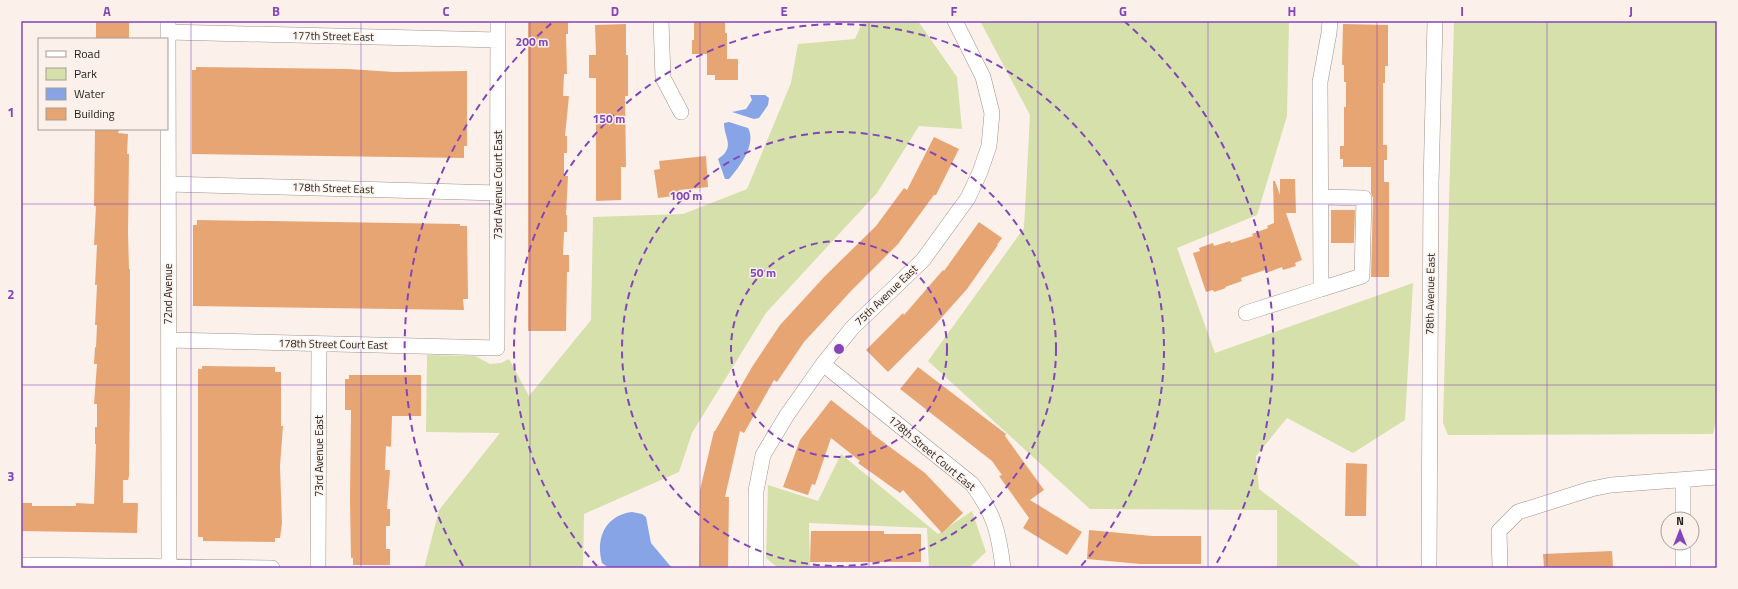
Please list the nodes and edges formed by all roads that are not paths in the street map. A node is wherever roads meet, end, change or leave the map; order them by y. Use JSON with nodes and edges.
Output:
{"nodes":[{"id":1,"x":498,"y":21,"type":"edge"},
{"id":2,"x":661,"y":21,"type":"edge"},
{"id":3,"x":955,"y":21,"type":"edge"},
{"id":4,"x":1330,"y":21,"type":"edge"},
{"id":5,"x":1435,"y":21,"type":"edge"},
{"id":6,"x":168,"y":27,"type":"edge"},
{"id":7,"x":498,"y":40,"type":"junction"},
{"id":8,"x":681,"y":112,"type":"dead end"},
{"id":9,"x":168,"y":184,"type":"junction"},
{"id":10,"x":498,"y":193,"type":"junction"},
{"id":11,"x":1321,"y":197,"type":"junction"},
{"id":12,"x":1321,"y":289,"type":"junction"},
{"id":13,"x":1246,"y":313,"type":"dead end"},
{"id":14,"x":168,"y":340,"type":"junction"},
{"id":15,"x":319,"y":344,"type":"junction"},
{"id":16,"x":497,"y":348,"type":"joint"},
{"id":17,"x":823,"y":364,"type":"junction"},
{"id":18,"x":1717,"y":477,"type":"edge"},
{"id":19,"x":1683,"y":480,"type":"junction"},
{"id":20,"x":1683,"y":511,"type":"edge"},
{"id":21,"x":1683,"y":551,"type":"edge"},
{"id":22,"x":21,"y":565,"type":"edge"},
{"id":23,"x":169,"y":566,"type":"junction"},
{"id":24,"x":272,"y":568,"type":"edge"},
{"id":25,"x":318,"y":568,"type":"edge"},
{"id":26,"x":756,"y":568,"type":"edge"},
{"id":27,"x":1003,"y":568,"type":"edge"},
{"id":28,"x":1429,"y":568,"type":"edge"},
{"id":29,"x":1500,"y":568,"type":"edge"},
{"id":30,"x":1683,"y":568,"type":"edge"}],
"edges":[{"from":1,"to":7,"type":"street","name":"73rd Avenue Court East"},
{"from":2,"to":8,"type":"street"},
{"from":3,"to":17,"type":"street","name":"75th Avenue East"},
{"from":4,"to":11,"type":"street"},
{"from":5,"to":28,"type":"street","name":"78th Avenue East"},
{"from":6,"to":7,"type":"street","name":"177th Street East"},
{"from":6,"to":9,"type":"street","name":"72nd Avenue"},
{"from":7,"to":10,"type":"street","name":"73rd Avenue Court East"},
{"from":9,"to":10,"type":"street","name":"178th Street East"},
{"from":9,"to":14,"type":"street","name":"72nd Avenue"},
{"from":10,"to":16,"type":"street","name":"73rd Avenue Court East"},
{"from":11,"to":12,"type":"street"},
{"from":11,"to":12,"type":"street"},
{"from":12,"to":13,"type":"street"},
{"from":14,"to":15,"type":"street","name":"178th Street Court East"},
{"from":14,"to":23,"type":"street","name":"72nd Avenue"},
{"from":15,"to":16,"type":"street","name":"178th Street Court East"},
{"from":15,"to":25,"type":"street","name":"73rd Avenue East"},
{"from":17,"to":26,"type":"street","name":"75th Avenue East"},
{"from":17,"to":27,"type":"street","name":"178th Street Court East"},
{"from":18,"to":19,"type":"street"},
{"from":19,"to":20,"type":"street"},
{"from":19,"to":29,"type":"street"},
{"from":21,"to":30,"type":"street"},
{"from":22,"to":23,"type":"street"},
{"from":23,"to":24,"type":"street"}]}
